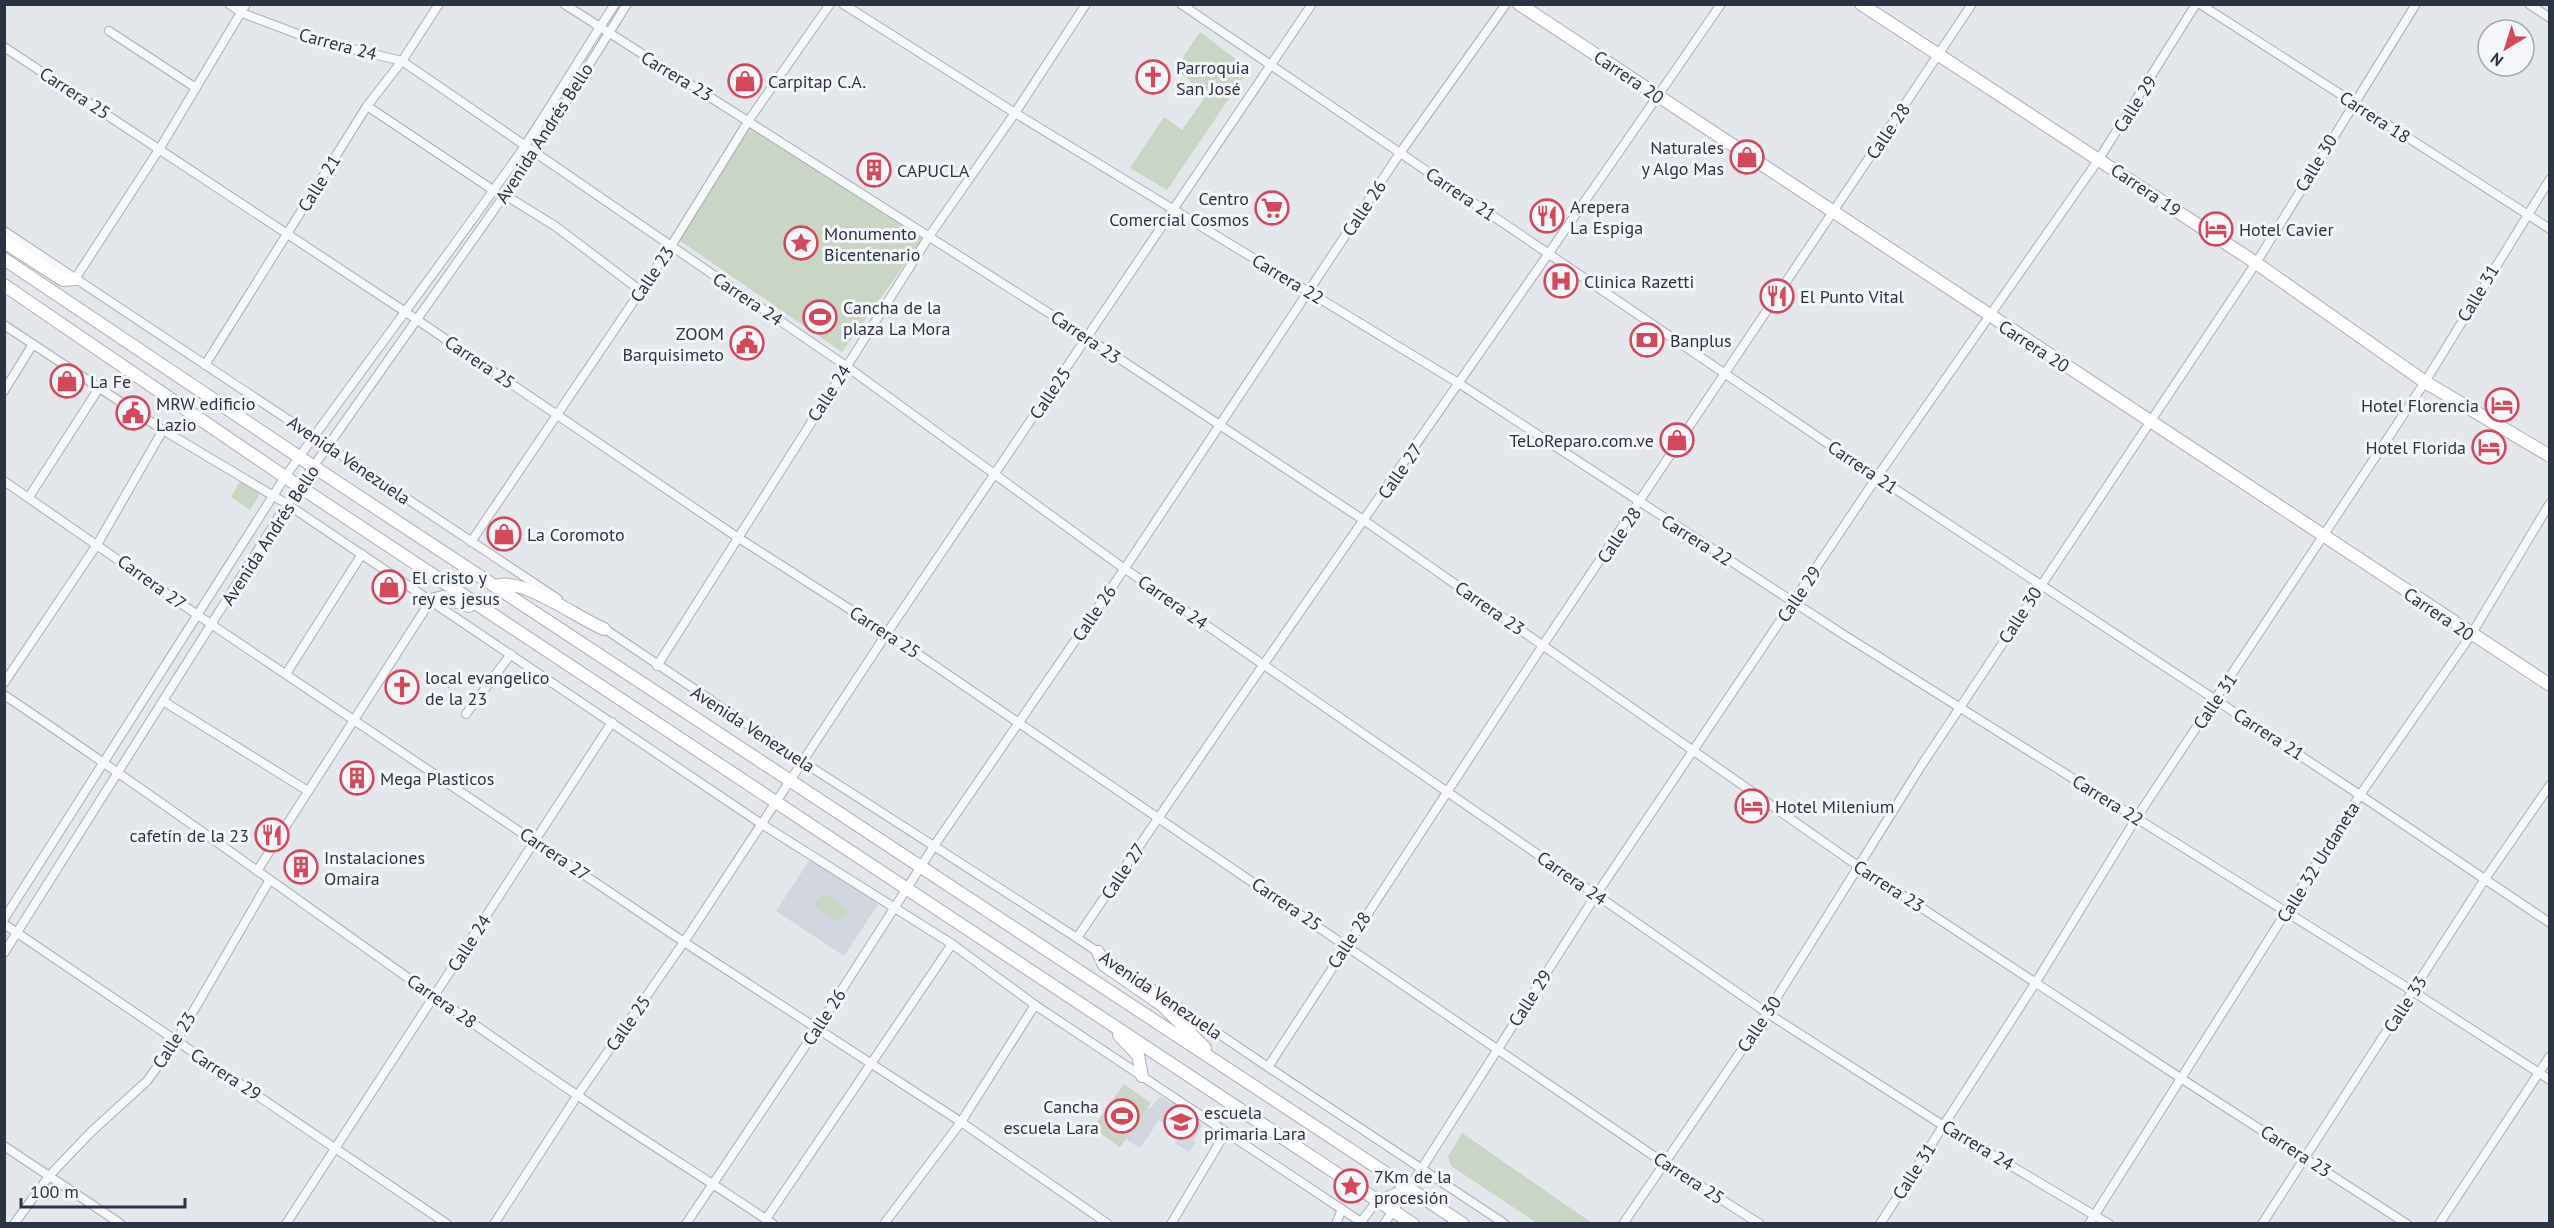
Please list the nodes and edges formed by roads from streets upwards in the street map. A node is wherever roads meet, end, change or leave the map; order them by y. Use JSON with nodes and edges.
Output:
{"nodes":[{"id":1,"x":229,"y":4,"type":"edge"},
{"id":2,"x":439,"y":4,"type":"edge"},
{"id":3,"x":564,"y":4,"type":"edge"},
{"id":4,"x":615,"y":4,"type":"edge"},
{"id":5,"x":627,"y":4,"type":"edge"},
{"id":6,"x":830,"y":4,"type":"edge"},
{"id":7,"x":843,"y":4,"type":"edge"},
{"id":8,"x":1086,"y":4,"type":"edge"},
{"id":9,"x":1181,"y":4,"type":"edge"},
{"id":10,"x":1312,"y":4,"type":"edge"},
{"id":11,"x":1506,"y":4,"type":"edge"},
{"id":12,"x":1519,"y":4,"type":"edge"},
{"id":13,"x":1721,"y":4,"type":"edge"},
{"id":14,"x":1861,"y":4,"type":"edge"},
{"id":15,"x":1972,"y":4,"type":"edge"},
{"id":16,"x":2198,"y":4,"type":"edge"},
{"id":17,"x":2416,"y":4,"type":"edge"},
{"id":18,"x":2529,"y":4,"type":"edge"},
{"id":19,"x":244,"y":9,"type":"edge"},
{"id":20,"x":2550,"y":18,"type":"edge"},
{"id":21,"x":599,"y":28,"type":"junction"},
{"id":22,"x":110,"y":31,"type":"dead end"},
{"id":23,"x":607,"y":34,"type":"junction"},
{"id":24,"x":4,"y":47,"type":"edge"},
{"id":25,"x":1939,"y":56,"type":"junction"},
{"id":26,"x":402,"y":61,"type":"junction"},
{"id":27,"x":1270,"y":65,"type":"junction"},
{"id":28,"x":196,"y":88,"type":"junction"},
{"id":29,"x":1658,"y":97,"type":"junction"},
{"id":30,"x":2353,"y":103,"type":"junction"},
{"id":31,"x":367,"y":106,"type":"junction"},
{"id":32,"x":1015,"y":113,"type":"junction"},
{"id":33,"x":749,"y":120,"type":"junction"},
{"id":34,"x":524,"y":147,"type":"junction"},
{"id":35,"x":160,"y":148,"type":"junction"},
{"id":36,"x":534,"y":153,"type":"junction"},
{"id":37,"x":1400,"y":153,"type":"junction"},
{"id":38,"x":2099,"y":159,"type":"junction"},
{"id":39,"x":2550,"y":178,"type":"edge"},
{"id":40,"x":493,"y":190,"type":"junction"},
{"id":41,"x":505,"y":195,"type":"junction"},
{"id":42,"x":1174,"y":209,"type":"junction"},
{"id":43,"x":1833,"y":212,"type":"junction"},
{"id":44,"x":2526,"y":215,"type":"junction"},
{"id":45,"x":2550,"y":229,"type":"edge"},
{"id":46,"x":4,"y":231,"type":"edge"},
{"id":47,"x":288,"y":234,"type":"junction"},
{"id":48,"x":930,"y":235,"type":"junction"},
{"id":49,"x":4,"y":242,"type":"edge"},
{"id":50,"x":671,"y":246,"type":"junction"},
{"id":51,"x":1547,"y":252,"type":"junction"},
{"id":52,"x":4,"y":259,"type":"edge"},
{"id":53,"x":2256,"y":263,"type":"junction"},
{"id":54,"x":75,"y":279,"type":"junction"},
{"id":55,"x":4,"y":285,"type":"edge"},
{"id":56,"x":641,"y":291,"type":"junction"},
{"id":57,"x":1309,"y":291,"type":"junction"},
{"id":58,"x":407,"y":313,"type":"junction"},
{"id":59,"x":1989,"y":316,"type":"junction"},
{"id":60,"x":418,"y":320,"type":"junction"},
{"id":61,"x":4,"y":325,"type":"edge"},
{"id":62,"x":1088,"y":338,"type":"junction"},
{"id":63,"x":33,"y":344,"type":"junction"},
{"id":64,"x":205,"y":365,"type":"junction"},
{"id":65,"x":846,"y":366,"type":"junction"},
{"id":66,"x":1727,"y":374,"type":"junction"},
{"id":67,"x":2425,"y":382,"type":"junction"},
{"id":68,"x":1460,"y":384,"type":"junction"},
{"id":69,"x":99,"y":388,"type":"junction"},
{"id":70,"x":4,"y":391,"type":"edge"},
{"id":71,"x":558,"y":415,"type":"junction"},
{"id":72,"x":2149,"y":421,"type":"junction"},
{"id":73,"x":1217,"y":425,"type":"junction"},
{"id":74,"x":163,"y":430,"type":"junction"},
{"id":75,"x":313,"y":436,"type":"junction"},
{"id":76,"x":328,"y":446,"type":"junction"},
{"id":77,"x":2550,"y":456,"type":"edge"},
{"id":78,"x":300,"y":457,"type":"junction"},
{"id":79,"x":314,"y":466,"type":"junction"},
{"id":80,"x":994,"y":475,"type":"junction"},
{"id":81,"x":285,"y":477,"type":"junction"},
{"id":82,"x":1877,"y":477,"type":"junction"},
{"id":83,"x":4,"y":480,"type":"edge"},
{"id":84,"x":300,"y":487,"type":"junction"},
{"id":85,"x":273,"y":495,"type":"junction"},
{"id":86,"x":29,"y":497,"type":"junction"},
{"id":87,"x":2550,"y":502,"type":"edge"},
{"id":88,"x":287,"y":504,"type":"junction"},
{"id":89,"x":1640,"y":504,"type":"junction"},
{"id":90,"x":1365,"y":521,"type":"junction"},
{"id":91,"x":2324,"y":535,"type":"junction"},
{"id":92,"x":736,"y":537,"type":"junction"},
{"id":93,"x":471,"y":542,"type":"junction"},
{"id":94,"x":98,"y":543,"type":"junction"},
{"id":95,"x":362,"y":554,"type":"junction"},
{"id":96,"x":1125,"y":568,"type":"junction"},
{"id":97,"x":2039,"y":585,"type":"junction"},
{"id":98,"x":496,"y":586,"type":"junction"},
{"id":99,"x":431,"y":600,"type":"junction"},
{"id":100,"x":1794,"y":602,"type":"junction"},
{"id":101,"x":200,"y":616,"type":"junction"},
{"id":102,"x":213,"y":624,"type":"junction"},
{"id":103,"x":604,"y":629,"type":"junction"},
{"id":104,"x":887,"y":633,"type":"junction"},
{"id":105,"x":2471,"y":635,"type":"junction"},
{"id":106,"x":1543,"y":645,"type":"junction"},
{"id":107,"x":511,"y":654,"type":"junction"},
{"id":108,"x":567,"y":664,"type":"junction"},
{"id":109,"x":1264,"y":664,"type":"junction"},
{"id":110,"x":657,"y":666,"type":"junction"},
{"id":111,"x":286,"y":674,"type":"junction"},
{"id":112,"x":4,"y":683,"type":"edge"},
{"id":113,"x":2550,"y":686,"type":"edge"},
{"id":114,"x":4,"y":694,"type":"edge"},
{"id":115,"x":2217,"y":700,"type":"junction"},
{"id":116,"x":163,"y":701,"type":"junction"},
{"id":117,"x":1959,"y":708,"type":"junction"},
{"id":118,"x":466,"y":714,"type":"dead end"},
{"id":119,"x":354,"y":718,"type":"junction"},
{"id":120,"x":612,"y":722,"type":"junction"},
{"id":121,"x":1019,"y":722,"type":"junction"},
{"id":122,"x":1693,"y":751,"type":"junction"},
{"id":123,"x":104,"y":761,"type":"junction"},
{"id":124,"x":802,"y":762,"type":"junction"},
{"id":125,"x":117,"y":770,"type":"junction"},
{"id":126,"x":790,"y":780,"type":"junction"},
{"id":127,"x":2550,"y":785,"type":"edge"},
{"id":128,"x":1448,"y":790,"type":"junction"},
{"id":129,"x":308,"y":791,"type":"junction"},
{"id":130,"x":2360,"y":795,"type":"junction"},
{"id":131,"x":776,"y":802,"type":"junction"},
{"id":132,"x":1159,"y":817,"type":"junction"},
{"id":133,"x":2136,"y":817,"type":"junction"},
{"id":134,"x":760,"y":823,"type":"junction"},
{"id":135,"x":535,"y":840,"type":"junction"},
{"id":136,"x":934,"y":846,"type":"junction"},
{"id":137,"x":1858,"y":866,"type":"junction"},
{"id":138,"x":921,"y":867,"type":"junction"},
{"id":139,"x":257,"y":871,"type":"junction"},
{"id":140,"x":2485,"y":879,"type":"junction"},
{"id":141,"x":269,"y":880,"type":"junction"},
{"id":142,"x":907,"y":889,"type":"junction"},
{"id":143,"x":1596,"y":896,"type":"junction"},
{"id":144,"x":894,"y":907,"type":"junction"},
{"id":145,"x":2286,"y":912,"type":"junction"},
{"id":146,"x":4,"y":919,"type":"edge"},
{"id":147,"x":2550,"y":923,"type":"edge"},
{"id":148,"x":4,"y":924,"type":"edge"},
{"id":149,"x":18,"y":933,"type":"junction"},
{"id":150,"x":1077,"y":938,"type":"junction"},
{"id":151,"x":684,"y":942,"type":"junction"},
{"id":152,"x":952,"y":944,"type":"junction"},
{"id":153,"x":1346,"y":944,"type":"junction"},
{"id":154,"x":1098,"y":952,"type":"junction"},
{"id":155,"x":4,"y":953,"type":"edge"},
{"id":156,"x":1038,"y":976,"type":"junction"},
{"id":157,"x":2036,"y":982,"type":"junction"},
{"id":158,"x":2414,"y":992,"type":"junction"},
{"id":159,"x":434,"y":996,"type":"junction"},
{"id":160,"x":1035,"y":1005,"type":"junction"},
{"id":161,"x":1767,"y":1013,"type":"junction"},
{"id":162,"x":818,"y":1027,"type":"junction"},
{"id":163,"x":176,"y":1041,"type":"junction"},
{"id":164,"x":1498,"y":1048,"type":"junction"},
{"id":165,"x":2550,"y":1056,"type":"edge"},
{"id":166,"x":1213,"y":1058,"type":"junction"},
{"id":167,"x":873,"y":1064,"type":"junction"},
{"id":168,"x":1268,"y":1067,"type":"junction"},
{"id":169,"x":2538,"y":1073,"type":"junction"},
{"id":170,"x":1142,"y":1076,"type":"junction"},
{"id":171,"x":2182,"y":1079,"type":"junction"},
{"id":172,"x":2550,"y":1080,"type":"edge"},
{"id":173,"x":577,"y":1096,"type":"junction"},
{"id":174,"x":961,"y":1122,"type":"junction"},
{"id":175,"x":1944,"y":1126,"type":"junction"},
{"id":176,"x":1226,"y":1132,"type":"junction"},
{"id":177,"x":4,"y":1146,"type":"edge"},
{"id":178,"x":337,"y":1149,"type":"junction"},
{"id":179,"x":2306,"y":1157,"type":"junction"},
{"id":180,"x":1664,"y":1163,"type":"junction"},
{"id":181,"x":1422,"y":1168,"type":"junction"},
{"id":182,"x":49,"y":1176,"type":"junction"},
{"id":183,"x":713,"y":1184,"type":"junction"},
{"id":184,"x":1409,"y":1187,"type":"junction"},
{"id":185,"x":1378,"y":1200,"type":"junction"},
{"id":186,"x":1342,"y":1209,"type":"junction"},
{"id":187,"x":1393,"y":1210,"type":"junction"},
{"id":188,"x":2095,"y":1214,"type":"junction"},
{"id":189,"x":769,"y":1221,"type":"edge"},
{"id":190,"x":1361,"y":1223,"type":"edge"},
{"id":191,"x":14,"y":1224,"type":"edge"},
{"id":192,"x":121,"y":1224,"type":"edge"},
{"id":193,"x":286,"y":1224,"type":"edge"},
{"id":194,"x":447,"y":1224,"type":"edge"},
{"id":195,"x":494,"y":1224,"type":"edge"},
{"id":196,"x":686,"y":1224,"type":"edge"},
{"id":197,"x":884,"y":1224,"type":"edge"},
{"id":198,"x":1108,"y":1224,"type":"edge"},
{"id":199,"x":1171,"y":1224,"type":"edge"},
{"id":200,"x":1336,"y":1224,"type":"edge"},
{"id":201,"x":1384,"y":1224,"type":"edge"},
{"id":202,"x":1413,"y":1224,"type":"edge"},
{"id":203,"x":1463,"y":1224,"type":"edge"},
{"id":204,"x":1505,"y":1224,"type":"edge"},
{"id":205,"x":1623,"y":1224,"type":"edge"},
{"id":206,"x":1760,"y":1224,"type":"edge"},
{"id":207,"x":1880,"y":1224,"type":"edge"},
{"id":208,"x":2089,"y":1224,"type":"edge"},
{"id":209,"x":2109,"y":1224,"type":"edge"},
{"id":210,"x":2262,"y":1224,"type":"edge"},
{"id":211,"x":2407,"y":1224,"type":"edge"},
{"id":212,"x":2439,"y":1224,"type":"edge"}],
"edges":[{"from":1,"to":19,"type":"street","name":"Carrera 24"},
{"from":2,"to":26,"type":"street","name":"Calle 21"},
{"from":3,"to":21,"type":"street","name":"Carrera 23"},
{"from":4,"to":21,"type":"street","name":"Avenida Andrés Bello"},
{"from":5,"to":23,"type":"street","name":"Avenida Andrés Bello"},
{"from":6,"to":33,"type":"street","name":"Calle 23"},
{"from":7,"to":32,"type":"street","name":"Carrera 22"},
{"from":8,"to":32,"type":"street","name":"Calle 24"},
{"from":9,"to":27,"type":"street","name":"Carrera 21"},
{"from":10,"to":27,"type":"street","name":"Calle25"},
{"from":11,"to":37,"type":"street","name":"Calle 26"},
{"from":12,"to":29,"type":"street","name":"Carrera 20"},
{"from":13,"to":29,"type":"street","name":"Calle 27"},
{"from":14,"to":25,"type":"street","name":"Carrera 19"},
{"from":15,"to":25,"type":"street","name":"Calle 28"},
{"from":16,"to":30,"type":"street","name":"Carrera 18"},
{"from":16,"to":38,"type":"street","name":"Calle 29"},
{"from":17,"to":30,"type":"street","name":"Calle 30"},
{"from":18,"to":20,"type":"street"},
{"from":19,"to":26,"type":"street","name":"Carrera 24"},
{"from":19,"to":28,"type":"street"},
{"from":21,"to":23,"type":"street","name":"Carrera 23"},
{"from":21,"to":34,"type":"street","name":"Avenida Andrés Bello"},
{"from":22,"to":28,"type":"street"},
{"from":23,"to":33,"type":"street","name":"Carrera 23"},
{"from":23,"to":36,"type":"street","name":"Avenida Andrés Bello"},
{"from":24,"to":35,"type":"street","name":"Carrera 25"},
{"from":25,"to":38,"type":"street","name":"Carrera 19"},
{"from":25,"to":43,"type":"street","name":"Calle 28"},
{"from":26,"to":31,"type":"street","name":"Calle 21"},
{"from":26,"to":34,"type":"street","name":"Carrera 24"},
{"from":27,"to":37,"type":"street","name":"Carrera 21"},
{"from":27,"to":42,"type":"street","name":"Calle25"},
{"from":28,"to":35,"type":"street"},
{"from":29,"to":43,"type":"street","name":"Carrera 20"},
{"from":29,"to":51,"type":"street","name":"Calle 27"},
{"from":30,"to":44,"type":"street","name":"Carrera 18"},
{"from":30,"to":53,"type":"street","name":"Calle 30"},
{"from":31,"to":40,"type":"street"},
{"from":31,"to":47,"type":"street","name":"Calle 21"},
{"from":32,"to":42,"type":"street","name":"Carrera 22"},
{"from":32,"to":48,"type":"street","name":"Calle 24"},
{"from":33,"to":48,"type":"street","name":"Carrera 23"},
{"from":33,"to":50,"type":"street","name":"Calle 23"},
{"from":34,"to":36,"type":"street","name":"Carrera 24"},
{"from":34,"to":40,"type":"street","name":"Avenida Andrés Bello"},
{"from":35,"to":47,"type":"street","name":"Carrera 25"},
{"from":35,"to":54,"type":"street"},
{"from":36,"to":41,"type":"street","name":"Avenida Andrés Bello"},
{"from":36,"to":50,"type":"street","name":"Carrera 24"},
{"from":37,"to":51,"type":"street","name":"Carrera 21"},
{"from":37,"to":57,"type":"street","name":"Calle 26"},
{"from":38,"to":53,"type":"street","name":"Carrera 19"},
{"from":38,"to":59,"type":"street","name":"Calle 29"},
{"from":39,"to":44,"type":"street","name":"Calle 31"},
{"from":40,"to":58,"type":"street","name":"Avenida Andrés Bello"},
{"from":41,"to":56,"type":"street"},
{"from":41,"to":60,"type":"street","name":"Avenida Andrés Bello"},
{"from":42,"to":57,"type":"street","name":"Carrera 22"},
{"from":42,"to":62,"type":"street","name":"Calle25"},
{"from":43,"to":59,"type":"street","name":"Carrera 20"},
{"from":43,"to":66,"type":"street","name":"Calle 28"},
{"from":44,"to":45,"type":"street","name":"Carrera 18"},
{"from":44,"to":67,"type":"street","name":"Calle 31"},
{"from":46,"to":54,"type":"street","name":"Avenida Venezuela"},
{"from":47,"to":58,"type":"street","name":"Carrera 25"},
{"from":47,"to":64,"type":"street","name":"Calle 21"},
{"from":48,"to":62,"type":"street","name":"Carrera 23"},
{"from":48,"to":65,"type":"street","name":"Calle 24"},
{"from":49,"to":54,"type":"street"},
{"from":50,"to":56,"type":"street","name":"Calle 23"},
{"from":50,"to":65,"type":"street","name":"Carrera 24"},
{"from":51,"to":66,"type":"street","name":"Carrera 21"},
{"from":51,"to":68,"type":"street","name":"Calle 27"},
{"from":52,"to":78,"type":"street","name":"Avenida Venezuela"},
{"from":53,"to":67,"type":"street","name":"Carrera 19"},
{"from":53,"to":72,"type":"street","name":"Calle 30"},
{"from":54,"to":64,"type":"street","name":"Avenida Venezuela"},
{"from":55,"to":81,"type":"street"},
{"from":56,"to":71,"type":"street","name":"Calle 23"},
{"from":57,"to":68,"type":"street","name":"Carrera 22"},
{"from":57,"to":73,"type":"street","name":"Calle 26"},
{"from":58,"to":60,"type":"street","name":"Carrera 25"},
{"from":58,"to":75,"type":"street","name":"Avenida Andrés Bello"},
{"from":59,"to":72,"type":"street","name":"Carrera 20"},
{"from":59,"to":82,"type":"street","name":"Calle 29"},
{"from":60,"to":71,"type":"street","name":"Carrera 25"},
{"from":60,"to":76,"type":"street","name":"Avenida Andrés Bello"},
{"from":61,"to":63,"type":"street"},
{"from":62,"to":73,"type":"street","name":"Carrera 23"},
{"from":62,"to":80,"type":"street","name":"Calle25"},
{"from":63,"to":69,"type":"street"},
{"from":63,"to":70,"type":"street"},
{"from":64,"to":75,"type":"street","name":"Avenida Venezuela"},
{"from":65,"to":80,"type":"street","name":"Carrera 24"},
{"from":65,"to":92,"type":"street","name":"Calle 24"},
{"from":66,"to":82,"type":"street","name":"Carrera 21"},
{"from":66,"to":89,"type":"street","name":"Calle 28"},
{"from":67,"to":77,"type":"street","name":"Carrera 19"},
{"from":67,"to":91,"type":"street","name":"Calle 31"},
{"from":68,"to":89,"type":"street","name":"Carrera 22"},
{"from":68,"to":90,"type":"street","name":"Calle 27"},
{"from":69,"to":74,"type":"street"},
{"from":69,"to":86,"type":"street"},
{"from":71,"to":92,"type":"street","name":"Carrera 25"},
{"from":71,"to":93,"type":"street","name":"Calle 23"},
{"from":72,"to":91,"type":"street","name":"Carrera 20"},
{"from":72,"to":97,"type":"street","name":"Calle 30"},
{"from":73,"to":90,"type":"street","name":"Carrera 23"},
{"from":73,"to":96,"type":"street","name":"Calle 26"},
{"from":74,"to":85,"type":"street"},
{"from":74,"to":94,"type":"street"},
{"from":75,"to":76,"type":"street","name":"Avenida Venezuela"},
{"from":75,"to":78,"type":"street","name":"Avenida Andrés Bello"},
{"from":76,"to":79,"type":"street","name":"Avenida Andrés Bello"},
{"from":76,"to":93,"type":"street","name":"Avenida Venezuela"},
{"from":78,"to":79,"type":"street","name":"Avenida Venezuela"},
{"from":78,"to":81,"type":"street","name":"Avenida Andrés Bello"},
{"from":79,"to":84,"type":"street","name":"Avenida Andrés Bello"},
{"from":79,"to":98,"type":"street","name":"Avenida Venezuela"},
{"from":80,"to":96,"type":"street","name":"Carrera 24"},
{"from":80,"to":104,"type":"street","name":"Calle25"},
{"from":81,"to":84,"type":"street"},
{"from":81,"to":85,"type":"street","name":"Avenida Andrés Bello"},
{"from":82,"to":97,"type":"street","name":"Carrera 21"},
{"from":82,"to":100,"type":"street","name":"Calle 29"},
{"from":83,"to":86,"type":"street","name":"Carrera 27"},
{"from":84,"to":88,"type":"street","name":"Avenida Andrés Bello"},
{"from":84,"to":108,"type":"street"},
{"from":85,"to":88,"type":"street"},
{"from":85,"to":101,"type":"street","name":"Avenida Andrés Bello"},
{"from":86,"to":94,"type":"street","name":"Carrera 27"},
{"from":87,"to":105,"type":"street","name":"Calle 32 Urdaneta"},
{"from":88,"to":95,"type":"street"},
{"from":88,"to":102,"type":"street","name":"Avenida Andrés Bello"},
{"from":89,"to":100,"type":"street","name":"Carrera 22"},
{"from":89,"to":106,"type":"street","name":"Calle 28"},
{"from":90,"to":106,"type":"street","name":"Carrera 23"},
{"from":90,"to":109,"type":"street","name":"Calle 27"},
{"from":91,"to":105,"type":"street","name":"Carrera 20"},
{"from":91,"to":115,"type":"street","name":"Calle 31"},
{"from":92,"to":104,"type":"street","name":"Carrera 25"},
{"from":92,"to":110,"type":"street","name":"Calle 24"},
{"from":93,"to":103,"type":"street","name":"Avenida Venezuela"},
{"from":94,"to":101,"type":"street","name":"Carrera 27"},
{"from":94,"to":112,"type":"street"},
{"from":95,"to":99,"type":"street"},
{"from":95,"to":111,"type":"street"},
{"from":96,"to":109,"type":"street","name":"Carrera 24"},
{"from":96,"to":121,"type":"street","name":"Calle 26"},
{"from":97,"to":115,"type":"street","name":"Carrera 21"},
{"from":97,"to":117,"type":"street","name":"Calle 30"},
{"from":98,"to":103,"type":"street"},
{"from":98,"to":126,"type":"street","name":"Avenida Venezuela"},
{"from":99,"to":107,"type":"street"},
{"from":99,"to":108,"type":"street"},
{"from":99,"to":119,"type":"street"},
{"from":100,"to":117,"type":"street","name":"Carrera 22"},
{"from":100,"to":122,"type":"street","name":"Calle 29"},
{"from":101,"to":102,"type":"street","name":"Carrera 27"},
{"from":101,"to":123,"type":"street","name":"Avenida Andrés Bello"},
{"from":102,"to":111,"type":"street","name":"Carrera 27"},
{"from":102,"to":116,"type":"street","name":"Avenida Andrés Bello"},
{"from":103,"to":110,"type":"street","name":"Avenida Venezuela"},
{"from":104,"to":121,"type":"street","name":"Carrera 25"},
{"from":104,"to":124,"type":"street","name":"Calle25"},
{"from":105,"to":113,"type":"street","name":"Carrera 20"},
{"from":105,"to":130,"type":"street","name":"Calle 32 Urdaneta"},
{"from":106,"to":122,"type":"street","name":"Carrera 23"},
{"from":106,"to":128,"type":"street","name":"Calle 28"},
{"from":107,"to":118,"type":"street"},
{"from":107,"to":120,"type":"street"},
{"from":108,"to":131,"type":"street"},
{"from":109,"to":128,"type":"street","name":"Carrera 24"},
{"from":109,"to":132,"type":"street","name":"Calle 27"},
{"from":110,"to":124,"type":"street","name":"Avenida Venezuela"},
{"from":111,"to":119,"type":"street","name":"Carrera 27"},
{"from":114,"to":123,"type":"street"},
{"from":115,"to":130,"type":"street","name":"Carrera 21"},
{"from":115,"to":133,"type":"street","name":"Calle 31"},
{"from":116,"to":125,"type":"street","name":"Avenida Andrés Bello"},
{"from":116,"to":129,"type":"street"},
{"from":117,"to":133,"type":"street","name":"Carrera 22"},
{"from":117,"to":137,"type":"street","name":"Calle 30"},
{"from":119,"to":129,"type":"street"},
{"from":119,"to":135,"type":"street","name":"Carrera 27"},
{"from":120,"to":134,"type":"street"},
{"from":120,"to":135,"type":"street","name":"Calle 24"},
{"from":121,"to":132,"type":"street","name":"Carrera 25"},
{"from":121,"to":136,"type":"street","name":"Calle 26"},
{"from":122,"to":137,"type":"street","name":"Carrera 23"},
{"from":122,"to":143,"type":"street","name":"Calle 29"},
{"from":123,"to":125,"type":"street"},
{"from":123,"to":146,"type":"street","name":"Avenida Andrés Bello"},
{"from":124,"to":126,"type":"street","name":"Calle25"},
{"from":124,"to":136,"type":"street","name":"Avenida Venezuela"},
{"from":125,"to":139,"type":"street","name":"Carrera 28"},
{"from":125,"to":149,"type":"street","name":"Avenida Andrés Bello"},
{"from":126,"to":131,"type":"street","name":"Calle 25"},
{"from":126,"to":138,"type":"street","name":"Avenida Venezuela"},
{"from":127,"to":140,"type":"street","name":"Calle 33"},
{"from":128,"to":143,"type":"street","name":"Carrera 24"},
{"from":128,"to":153,"type":"street","name":"Calle 28"},
{"from":129,"to":139,"type":"street"},
{"from":130,"to":140,"type":"street","name":"Carrera 21"},
{"from":130,"to":145,"type":"street","name":"Calle 32 Urdaneta"},
{"from":131,"to":134,"type":"street","name":"Calle 25"},
{"from":131,"to":142,"type":"street"},
{"from":132,"to":150,"type":"street","name":"Calle 27"},
{"from":132,"to":153,"type":"street","name":"Carrera 25"},
{"from":133,"to":145,"type":"street","name":"Carrera 22"},
{"from":133,"to":157,"type":"street","name":"Calle 31"},
{"from":134,"to":144,"type":"street"},
{"from":134,"to":151,"type":"street","name":"Calle 25"},
{"from":135,"to":151,"type":"street","name":"Carrera 27"},
{"from":135,"to":159,"type":"street","name":"Calle 24"},
{"from":136,"to":138,"type":"street","name":"Calle 26"},
{"from":136,"to":150,"type":"street","name":"Avenida Venezuela"},
{"from":137,"to":157,"type":"street","name":"Carrera 23"},
{"from":137,"to":161,"type":"street","name":"Calle 30"},
{"from":138,"to":142,"type":"street","name":"Calle 26"},
{"from":138,"to":166,"type":"street","name":"Avenida Venezuela"},
{"from":139,"to":141,"type":"street","name":"Carrera 28"},
{"from":140,"to":147,"type":"street","name":"Carrera 21"},
{"from":140,"to":158,"type":"street","name":"Calle 33"},
{"from":141,"to":159,"type":"street","name":"Carrera 28"},
{"from":141,"to":163,"type":"street","name":"Calle 23"},
{"from":142,"to":144,"type":"street","name":"Calle 26"},
{"from":142,"to":156,"type":"street"},
{"from":143,"to":161,"type":"street","name":"Carrera 24"},
{"from":143,"to":164,"type":"street","name":"Calle 29"},
{"from":144,"to":152,"type":"street"},
{"from":144,"to":162,"type":"street","name":"Calle 26"},
{"from":145,"to":158,"type":"street","name":"Carrera 22"},
{"from":145,"to":171,"type":"street","name":"Calle 32 Urdaneta"},
{"from":148,"to":149,"type":"street","name":"Carrera 29"},
{"from":149,"to":155,"type":"street","name":"Avenida Andrés Bello"},
{"from":149,"to":163,"type":"street","name":"Carrera 29"},
{"from":150,"to":154,"type":"street","name":"Avenida Venezuela"},
{"from":151,"to":162,"type":"street","name":"Carrera 27"},
{"from":151,"to":173,"type":"street","name":"Calle 25"},
{"from":152,"to":160,"type":"street"},
{"from":152,"to":167,"type":"street"},
{"from":153,"to":164,"type":"street","name":"Carrera 25"},
{"from":153,"to":168,"type":"street","name":"Calle 28"},
{"from":154,"to":166,"type":"street"},
{"from":154,"to":168,"type":"street","name":"Avenida Venezuela"},
{"from":156,"to":170,"type":"street"},
{"from":156,"to":185,"type":"street"},
{"from":157,"to":171,"type":"street","name":"Carrera 23"},
{"from":157,"to":175,"type":"street","name":"Calle 31"},
{"from":158,"to":169,"type":"street","name":"Carrera 22"},
{"from":158,"to":179,"type":"street","name":"Calle 33"},
{"from":159,"to":173,"type":"street","name":"Carrera 28"},
{"from":159,"to":178,"type":"street","name":"Calle 24"},
{"from":160,"to":170,"type":"street"},
{"from":160,"to":174,"type":"street"},
{"from":161,"to":175,"type":"street","name":"Carrera 24"},
{"from":161,"to":180,"type":"street","name":"Calle 30"},
{"from":162,"to":167,"type":"street","name":"Carrera 27"},
{"from":162,"to":183,"type":"street","name":"Calle 26"},
{"from":163,"to":178,"type":"street","name":"Carrera 29"},
{"from":163,"to":182,"type":"street","name":"Calle 23"},
{"from":164,"to":180,"type":"street","name":"Carrera 25"},
{"from":164,"to":181,"type":"street","name":"Calle 29"},
{"from":165,"to":169,"type":"street"},
{"from":166,"to":184,"type":"street","name":"Avenida Venezuela"},
{"from":167,"to":174,"type":"street","name":"Carrera 27"},
{"from":167,"to":189,"type":"street"},
{"from":168,"to":181,"type":"street","name":"Avenida Venezuela"},
{"from":169,"to":172,"type":"street","name":"Carrera 22"},
{"from":169,"to":212,"type":"street"},
{"from":170,"to":176,"type":"street"},
{"from":171,"to":179,"type":"street","name":"Carrera 23"},
{"from":171,"to":188,"type":"street","name":"Calle 32 Urdaneta"},
{"from":173,"to":183,"type":"street","name":"Carrera 28"},
{"from":173,"to":195,"type":"street","name":"Calle 25"},
{"from":174,"to":197,"type":"street"},
{"from":174,"to":198,"type":"street","name":"Carrera 27"},
{"from":175,"to":188,"type":"street","name":"Carrera 24"},
{"from":175,"to":207,"type":"street","name":"Calle 31"},
{"from":176,"to":186,"type":"street"},
{"from":176,"to":199,"type":"street"},
{"from":177,"to":182,"type":"street"},
{"from":178,"to":193,"type":"street","name":"Calle 24"},
{"from":178,"to":194,"type":"street","name":"Carrera 29"},
{"from":179,"to":210,"type":"street","name":"Calle 33"},
{"from":179,"to":211,"type":"street","name":"Carrera 23"},
{"from":180,"to":205,"type":"street","name":"Calle 30"},
{"from":180,"to":206,"type":"street","name":"Carrera 25"},
{"from":181,"to":184,"type":"street","name":"Calle 29"},
{"from":181,"to":204,"type":"street","name":"Avenida Venezuela"},
{"from":182,"to":191,"type":"street","name":"Calle 23"},
{"from":182,"to":192,"type":"street"},
{"from":183,"to":189,"type":"street","name":"Carrera 28"},
{"from":183,"to":196,"type":"street","name":"Calle 26"},
{"from":184,"to":185,"type":"street"},
{"from":184,"to":187,"type":"street","name":"Calle 29"},
{"from":184,"to":203,"type":"street","name":"Avenida Venezuela"},
{"from":185,"to":187,"type":"street"},
{"from":185,"to":190,"type":"street"},
{"from":186,"to":190,"type":"street"},
{"from":186,"to":200,"type":"street"},
{"from":187,"to":201,"type":"street","name":"Calle 29"},
{"from":187,"to":202,"type":"street"},
{"from":188,"to":208,"type":"street","name":"Calle 32 Urdaneta"},
{"from":188,"to":209,"type":"street","name":"Carrera 24"}]}
